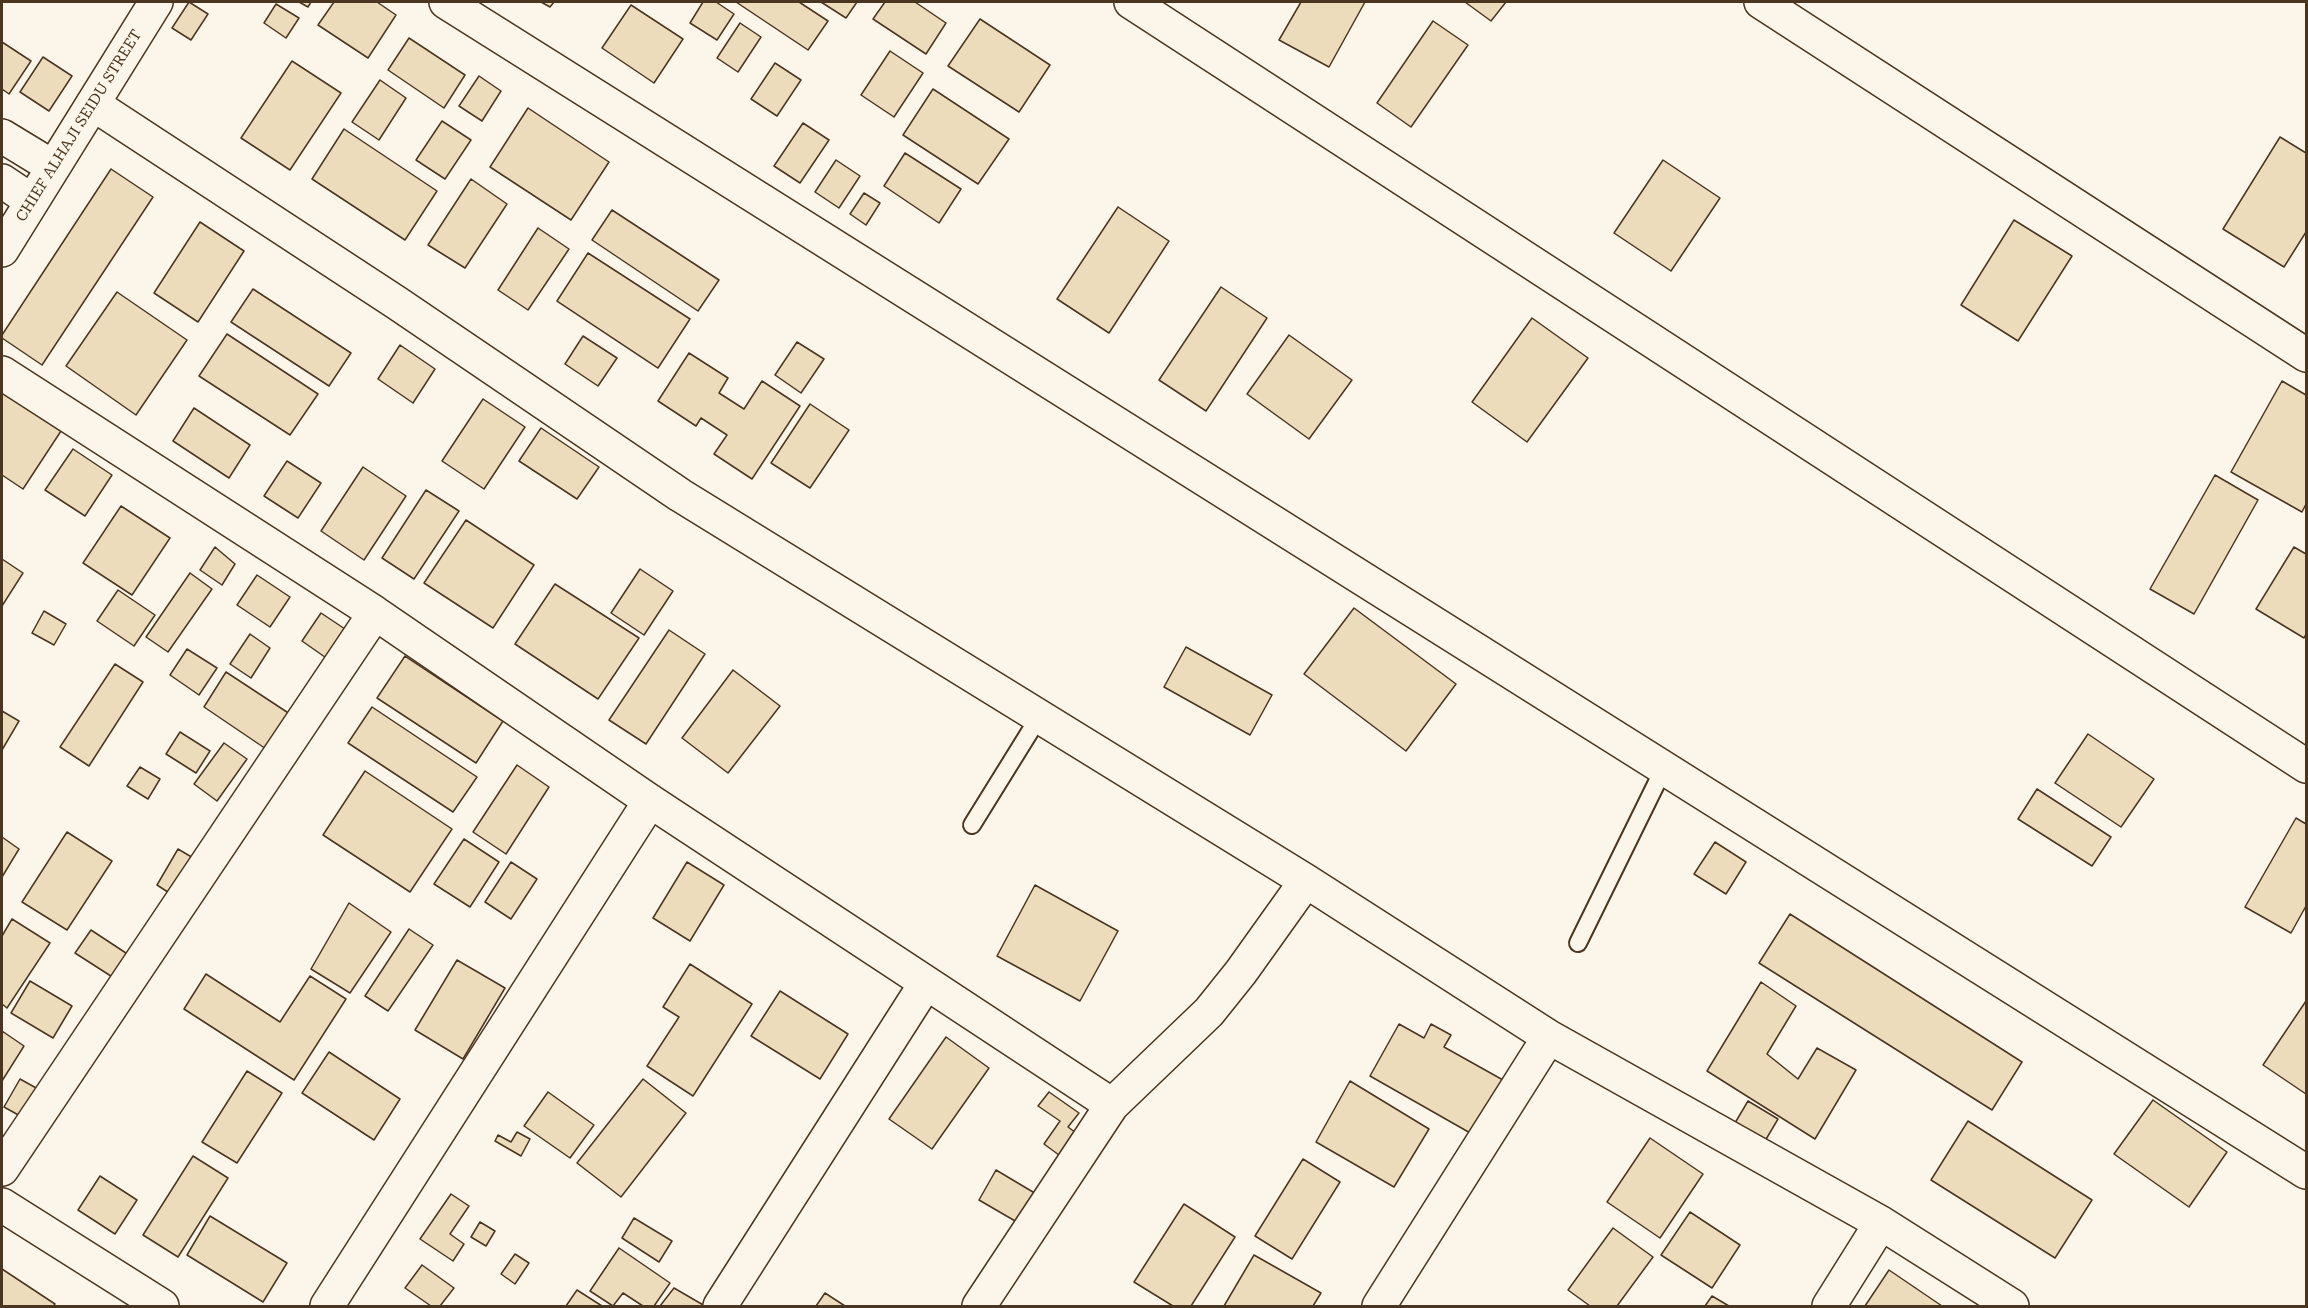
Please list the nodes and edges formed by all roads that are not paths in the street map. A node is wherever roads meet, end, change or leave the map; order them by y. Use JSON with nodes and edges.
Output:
{"nodes":[{"id":1,"x":156,"y":2,"type":"edge"},
{"id":2,"x":446,"y":2,"type":"edge"},
{"id":3,"x":1131,"y":2,"type":"edge"},
{"id":4,"x":1761,"y":2,"type":"edge"},
{"id":5,"x":93,"y":104,"type":"junction"},
{"id":6,"x":2,"y":136,"type":"edge"},
{"id":7,"x":53,"y":167,"type":"junction"},
{"id":8,"x":2,"y":181,"type":"edge"},
{"id":9,"x":32,"y":201,"type":"junction"},
{"id":10,"x":2,"y":250,"type":"edge"},
{"id":11,"x":2307,"y":355,"type":"edge"},
{"id":12,"x":2,"y":373,"type":"edge"},
{"id":13,"x":375,"y":613,"type":"junction"},
{"id":14,"x":1039,"y":717,"type":"junction"},
{"id":15,"x":2307,"y":766,"type":"edge"},
{"id":16,"x":1664,"y":768,"type":"junction"},
{"id":17,"x":650,"y":801,"type":"junction"},
{"id":18,"x":972,"y":825,"type":"dead end"},
{"id":19,"x":1306,"y":881,"type":"junction"},
{"id":20,"x":1578,"y":942,"type":"dead end"},
{"id":21,"x":926,"y":983,"type":"junction"},
{"id":22,"x":1549,"y":1037,"type":"junction"},
{"id":23,"x":1112,"y":1105,"type":"junction"},
{"id":24,"x":2,"y":1169,"type":"edge"},
{"id":25,"x":2307,"y":1172,"type":"edge"},
{"id":26,"x":2,"y":1205,"type":"edge"},
{"id":27,"x":1881,"y":1223,"type":"junction"},
{"id":28,"x":162,"y":1306,"type":"edge"},
{"id":29,"x":327,"y":1306,"type":"edge"},
{"id":30,"x":720,"y":1306,"type":"edge"},
{"id":31,"x":979,"y":1306,"type":"edge"},
{"id":32,"x":1379,"y":1306,"type":"edge"},
{"id":33,"x":1829,"y":1306,"type":"edge"},
{"id":34,"x":2012,"y":1306,"type":"edge"}],
"edges":[{"from":1,"to":5,"type":"street","name":"CHIEF ALHAJI SEIDU STREET"},
{"from":2,"to":16,"type":"street"},
{"from":3,"to":15,"type":"street"},
{"from":4,"to":11,"type":"street"},
{"from":5,"to":7,"type":"street","name":"CHIEF ALHAJI SEIDU STREET"},
{"from":5,"to":14,"type":"street"},
{"from":6,"to":7,"type":"street"},
{"from":7,"to":9,"type":"street","name":"CHIEF ALHAJI SEIDU STREET"},
{"from":8,"to":9,"type":"street"},
{"from":9,"to":10,"type":"street","name":"CHIEF ALHAJI SEIDU STREET"},
{"from":12,"to":13,"type":"street"},
{"from":13,"to":17,"type":"street"},
{"from":13,"to":24,"type":"street"},
{"from":14,"to":18,"type":"lane"},
{"from":14,"to":19,"type":"street"},
{"from":16,"to":20,"type":"lane"},
{"from":16,"to":25,"type":"street"},
{"from":17,"to":21,"type":"street"},
{"from":17,"to":29,"type":"street"},
{"from":19,"to":22,"type":"street"},
{"from":19,"to":23,"type":"street"},
{"from":21,"to":23,"type":"street"},
{"from":21,"to":30,"type":"street"},
{"from":22,"to":27,"type":"street"},
{"from":22,"to":32,"type":"street"},
{"from":23,"to":31,"type":"street"},
{"from":26,"to":28,"type":"street"},
{"from":27,"to":33,"type":"street"},
{"from":27,"to":34,"type":"street"}]}
